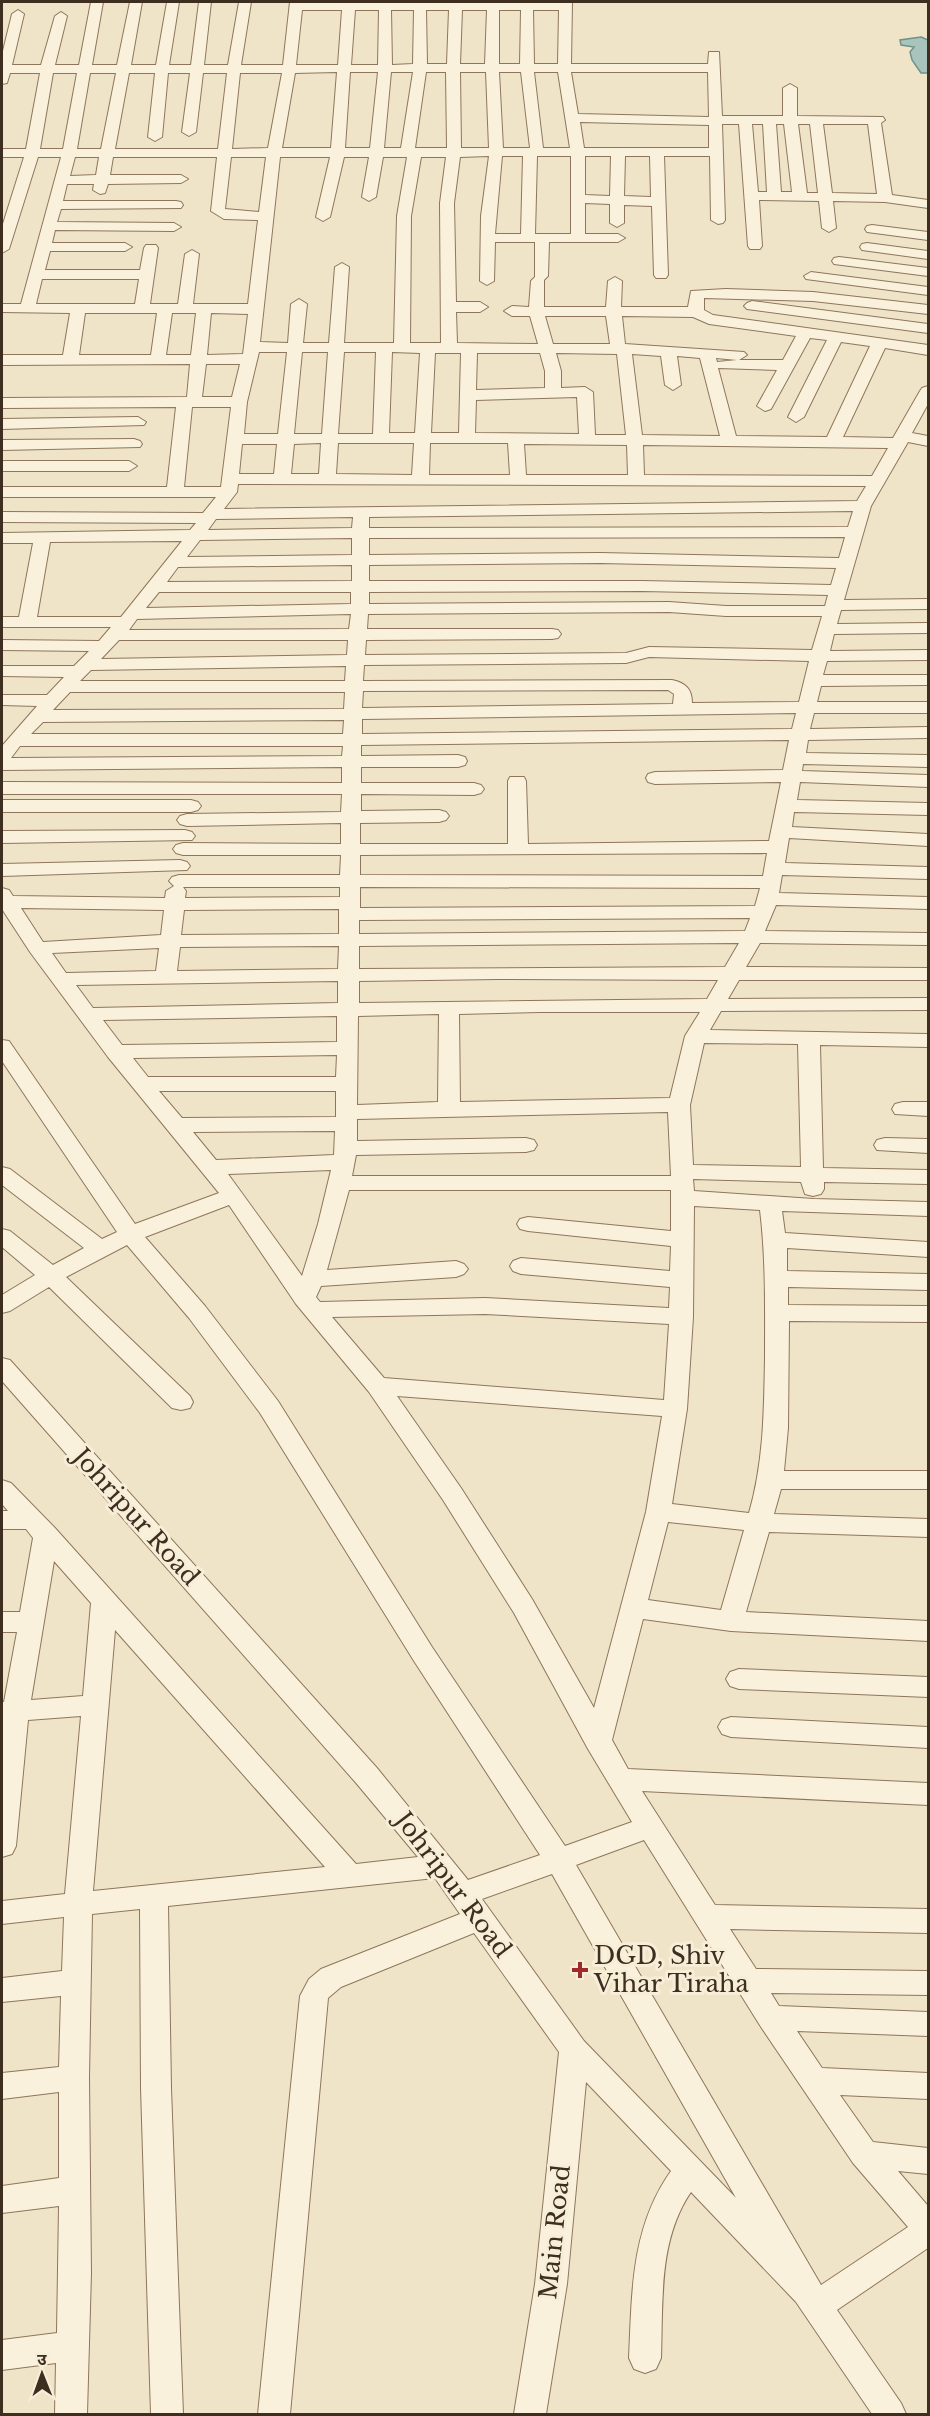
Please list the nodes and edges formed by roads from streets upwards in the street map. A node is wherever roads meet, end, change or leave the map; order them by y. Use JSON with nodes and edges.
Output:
{"nodes":[{"id":1,"x":97,"y":2,"type":"edge"},
{"id":2,"x":136,"y":2,"type":"edge"},
{"id":3,"x":173,"y":2,"type":"edge"},
{"id":4,"x":205,"y":2,"type":"edge"},
{"id":5,"x":245,"y":2,"type":"edge"},
{"id":6,"x":456,"y":3,"type":"edge"},
{"id":7,"x":493,"y":3,"type":"edge"},
{"id":8,"x":527,"y":3,"type":"edge"},
{"id":9,"x":296,"y":4,"type":"edge"},
{"id":10,"x":349,"y":4,"type":"edge"},
{"id":11,"x":385,"y":4,"type":"edge"},
{"id":12,"x":420,"y":4,"type":"edge"},
{"id":13,"x":566,"y":4,"type":"edge"},
{"id":14,"x":61,"y":16,"type":"dead end"},
{"id":15,"x":12,"y":22,"type":"edge"},
{"id":16,"x":714,"y":53,"type":"dead end"},
{"id":17,"x":343,"y":67,"type":"junction"},
{"id":18,"x":385,"y":67,"type":"junction"},
{"id":19,"x":124,"y":68,"type":"junction"},
{"id":20,"x":162,"y":68,"type":"junction"},
{"id":21,"x":197,"y":68,"type":"junction"},
{"id":22,"x":234,"y":68,"type":"junction"},
{"id":23,"x":289,"y":68,"type":"junction"},
{"id":24,"x":420,"y":68,"type":"junction"},
{"id":25,"x":453,"y":68,"type":"junction"},
{"id":26,"x":492,"y":68,"type":"junction"},
{"id":27,"x":527,"y":68,"type":"junction"},
{"id":28,"x":564,"y":68,"type":"junction"},
{"id":29,"x":636,"y":68,"type":"junction"},
{"id":30,"x":713,"y":68,"type":"junction"},
{"id":31,"x":47,"y":69,"type":"junction"},
{"id":32,"x":86,"y":69,"type":"junction"},
{"id":33,"x":2,"y":73,"type":"edge"},
{"id":34,"x":639,"y":86,"type":"dead end"},
{"id":35,"x":790,"y":88,"type":"dead end"},
{"id":36,"x":684,"y":114,"type":"dead end"},
{"id":37,"x":572,"y":115,"type":"junction"},
{"id":38,"x":790,"y":118,"type":"junction"},
{"id":39,"x":769,"y":119,"type":"junction"},
{"id":40,"x":816,"y":119,"type":"junction"},
{"id":41,"x":745,"y":120,"type":"junction"},
{"id":42,"x":717,"y":124,"type":"junction"},
{"id":43,"x":189,"y":132,"type":"dead end"},
{"id":44,"x":575,"y":133,"type":"junction"},
{"id":45,"x":155,"y":137,"type":"dead end"},
{"id":46,"x":69,"y":152,"type":"junction"},
{"id":47,"x":192,"y":152,"type":"junction"},
{"id":48,"x":225,"y":152,"type":"junction"},
{"id":49,"x":274,"y":152,"type":"junction"},
{"id":50,"x":338,"y":152,"type":"junction"},
{"id":51,"x":377,"y":152,"type":"junction"},
{"id":52,"x":411,"y":152,"type":"junction"},
{"id":53,"x":454,"y":152,"type":"junction"},
{"id":54,"x":496,"y":152,"type":"junction"},
{"id":55,"x":533,"y":152,"type":"junction"},
{"id":56,"x":578,"y":152,"type":"junction"},
{"id":57,"x":618,"y":152,"type":"junction"},
{"id":58,"x":657,"y":152,"type":"junction"},
{"id":59,"x":717,"y":152,"type":"junction"},
{"id":60,"x":2,"y":153,"type":"edge"},
{"id":61,"x":32,"y":153,"type":"junction"},
{"id":62,"x":107,"y":153,"type":"junction"},
{"id":63,"x":182,"y":179,"type":"junction"},
{"id":64,"x":62,"y":180,"type":"junction"},
{"id":65,"x":101,"y":185,"type":"junction"},
{"id":66,"x":889,"y":188,"type":"junction"},
{"id":67,"x":751,"y":196,"type":"junction"},
{"id":68,"x":774,"y":196,"type":"junction"},
{"id":69,"x":800,"y":196,"type":"junction"},
{"id":70,"x":369,"y":197,"type":"dead end"},
{"id":71,"x":825,"y":197,"type":"junction"},
{"id":72,"x":579,"y":199,"type":"junction"},
{"id":73,"x":618,"y":201,"type":"junction"},
{"id":74,"x":658,"y":202,"type":"junction"},
{"id":75,"x":928,"y":204,"type":"edge"},
{"id":76,"x":55,"y":205,"type":"junction"},
{"id":77,"x":176,"y":205,"type":"junction"},
{"id":78,"x":267,"y":216,"type":"junction"},
{"id":79,"x":323,"y":217,"type":"dead end"},
{"id":80,"x":718,"y":220,"type":"dead end"},
{"id":81,"x":49,"y":226,"type":"junction"},
{"id":82,"x":829,"y":228,"type":"dead end"},
{"id":83,"x":872,"y":229,"type":"dead end"},
{"id":84,"x":928,"y":236,"type":"edge"},
{"id":85,"x":535,"y":237,"type":"junction"},
{"id":86,"x":578,"y":237,"type":"junction"},
{"id":87,"x":488,"y":238,"type":"junction"},
{"id":88,"x":755,"y":246,"type":"dead end"},
{"id":89,"x":43,"y":247,"type":"junction"},
{"id":90,"x":125,"y":247,"type":"dead end"},
{"id":91,"x":867,"y":247,"type":"dead end"},
{"id":92,"x":151,"y":248,"type":"dead end"},
{"id":93,"x":2,"y":249,"type":"edge"},
{"id":94,"x":192,"y":254,"type":"dead end"},
{"id":95,"x":928,"y":255,"type":"edge"},
{"id":96,"x":839,"y":261,"type":"dead end"},
{"id":97,"x":342,"y":267,"type":"dead end"},
{"id":98,"x":928,"y":272,"type":"edge"},
{"id":99,"x":36,"y":274,"type":"junction"},
{"id":100,"x":147,"y":275,"type":"junction"},
{"id":101,"x":811,"y":276,"type":"dead end"},
{"id":102,"x":487,"y":281,"type":"dead end"},
{"id":103,"x":615,"y":281,"type":"dead end"},
{"id":104,"x":928,"y":291,"type":"edge"},
{"id":105,"x":656,"y":292,"type":"junction"},
{"id":106,"x":299,"y":304,"type":"dead end"},
{"id":107,"x":746,"y":305,"type":"dead end"},
{"id":108,"x":448,"y":307,"type":"junction"},
{"id":109,"x":480,"y":307,"type":"dead end"},
{"id":110,"x":2,"y":308,"type":"edge"},
{"id":111,"x":27,"y":308,"type":"junction"},
{"id":112,"x":78,"y":308,"type":"junction"},
{"id":113,"x":142,"y":309,"type":"junction"},
{"id":114,"x":165,"y":309,"type":"junction"},
{"id":115,"x":185,"y":309,"type":"junction"},
{"id":116,"x":204,"y":309,"type":"junction"},
{"id":117,"x":255,"y":309,"type":"junction"},
{"id":118,"x":928,"y":309,"type":"edge"},
{"id":119,"x":536,"y":310,"type":"junction"},
{"id":120,"x":512,"y":311,"type":"dead end"},
{"id":121,"x":614,"y":311,"type":"junction"},
{"id":122,"x":696,"y":312,"type":"junction"},
{"id":123,"x":928,"y":330,"type":"edge"},
{"id":124,"x":806,"y":332,"type":"junction"},
{"id":125,"x":837,"y":336,"type":"junction"},
{"id":126,"x":880,"y":342,"type":"junction"},
{"id":127,"x":294,"y":348,"type":"junction"},
{"id":128,"x":338,"y":348,"type":"junction"},
{"id":129,"x":384,"y":348,"type":"junction"},
{"id":130,"x":402,"y":348,"type":"junction"},
{"id":131,"x":428,"y":348,"type":"junction"},
{"id":132,"x":449,"y":348,"type":"junction"},
{"id":133,"x":469,"y":349,"type":"junction"},
{"id":134,"x":548,"y":349,"type":"junction"},
{"id":135,"x":621,"y":349,"type":"junction"},
{"id":136,"x":928,"y":350,"type":"edge"},
{"id":137,"x":669,"y":351,"type":"junction"},
{"id":138,"x":251,"y":353,"type":"junction"},
{"id":139,"x":739,"y":355,"type":"dead end"},
{"id":140,"x":709,"y":358,"type":"junction"},
{"id":141,"x":2,"y":360,"type":"edge"},
{"id":142,"x":70,"y":360,"type":"junction"},
{"id":143,"x":158,"y":360,"type":"junction"},
{"id":144,"x":197,"y":360,"type":"junction"},
{"id":145,"x":788,"y":365,"type":"junction"},
{"id":146,"x":673,"y":386,"type":"dead end"},
{"id":147,"x":928,"y":391,"type":"edge"},
{"id":148,"x":553,"y":393,"type":"junction"},
{"id":149,"x":467,"y":394,"type":"junction"},
{"id":150,"x":142,"y":402,"type":"junction"},
{"id":151,"x":190,"y":402,"type":"junction"},
{"id":152,"x":239,"y":402,"type":"junction"},
{"id":153,"x":2,"y":403,"type":"edge"},
{"id":154,"x":765,"y":406,"type":"dead end"},
{"id":155,"x":796,"y":417,"type":"dead end"},
{"id":156,"x":138,"y":422,"type":"junction"},
{"id":157,"x":2,"y":424,"type":"edge"},
{"id":158,"x":285,"y":438,"type":"junction"},
{"id":159,"x":332,"y":438,"type":"junction"},
{"id":160,"x":381,"y":438,"type":"junction"},
{"id":161,"x":421,"y":438,"type":"junction"},
{"id":162,"x":467,"y":438,"type":"junction"},
{"id":163,"x":235,"y":439,"type":"junction"},
{"id":164,"x":516,"y":439,"type":"junction"},
{"id":165,"x":587,"y":440,"type":"junction"},
{"id":166,"x":902,"y":440,"type":"junction"},
{"id":167,"x":635,"y":441,"type":"junction"},
{"id":168,"x":682,"y":441,"type":"junction"},
{"id":169,"x":729,"y":441,"type":"junction"},
{"id":170,"x":928,"y":441,"type":"edge"},
{"id":171,"x":833,"y":442,"type":"junction"},
{"id":172,"x":134,"y":444,"type":"junction"},
{"id":173,"x":2,"y":445,"type":"edge"},
{"id":174,"x":2,"y":466,"type":"edge"},
{"id":175,"x":129,"y":466,"type":"junction"},
{"id":176,"x":282,"y":479,"type":"junction"},
{"id":177,"x":327,"y":479,"type":"junction"},
{"id":178,"x":636,"y":479,"type":"junction"},
{"id":179,"x":420,"y":480,"type":"junction"},
{"id":180,"x":518,"y":480,"type":"junction"},
{"id":181,"x":685,"y":480,"type":"junction"},
{"id":182,"x":878,"y":481,"type":"junction"},
{"id":183,"x":230,"y":485,"type":"junction"},
{"id":184,"x":2,"y":492,"type":"edge"},
{"id":185,"x":126,"y":492,"type":"junction"},
{"id":186,"x":175,"y":492,"type":"junction"},
{"id":187,"x":863,"y":507,"type":"junction"},
{"id":188,"x":361,"y":511,"type":"junction"},
{"id":189,"x":210,"y":516,"type":"junction"},
{"id":190,"x":2,"y":517,"type":"edge"},
{"id":191,"x":124,"y":517,"type":"junction"},
{"id":192,"x":855,"y":532,"type":"junction"},
{"id":193,"x":361,"y":533,"type":"junction"},
{"id":194,"x":192,"y":536,"type":"junction"},
{"id":195,"x":2,"y":537,"type":"edge"},
{"id":196,"x":42,"y":538,"type":"junction"},
{"id":197,"x":359,"y":559,"type":"junction"},
{"id":198,"x":173,"y":562,"type":"junction"},
{"id":199,"x":847,"y":563,"type":"junction"},
{"id":200,"x":359,"y":586,"type":"junction"},
{"id":201,"x":154,"y":587,"type":"junction"},
{"id":202,"x":928,"y":604,"type":"edge"},
{"id":203,"x":360,"y":609,"type":"junction"},
{"id":204,"x":834,"y":609,"type":"junction"},
{"id":205,"x":2,"y":621,"type":"edge"},
{"id":206,"x":27,"y":622,"type":"junction"},
{"id":207,"x":928,"y":628,"type":"edge"},
{"id":208,"x":119,"y":629,"type":"junction"},
{"id":209,"x":552,"y":634,"type":"dead end"},
{"id":210,"x":357,"y":635,"type":"junction"},
{"id":211,"x":2,"y":645,"type":"edge"},
{"id":212,"x":928,"y":655,"type":"edge"},
{"id":213,"x":819,"y":656,"type":"junction"},
{"id":214,"x":355,"y":660,"type":"junction"},
{"id":215,"x":84,"y":669,"type":"junction"},
{"id":216,"x":2,"y":670,"type":"edge"},
{"id":217,"x":928,"y":680,"type":"edge"},
{"id":218,"x":815,"y":681,"type":"junction"},
{"id":219,"x":355,"y":686,"type":"junction"},
{"id":220,"x":67,"y":687,"type":"junction"},
{"id":221,"x":2,"y":700,"type":"edge"},
{"id":222,"x":53,"y":701,"type":"junction"},
{"id":223,"x":807,"y":707,"type":"junction"},
{"id":224,"x":928,"y":708,"type":"edge"},
{"id":225,"x":682,"y":709,"type":"junction"},
{"id":226,"x":354,"y":714,"type":"junction"},
{"id":227,"x":40,"y":716,"type":"junction"},
{"id":228,"x":800,"y":733,"type":"junction"},
{"id":229,"x":928,"y":733,"type":"edge"},
{"id":230,"x":352,"y":740,"type":"junction"},
{"id":231,"x":8,"y":746,"type":"edge"},
{"id":232,"x":352,"y":760,"type":"junction"},
{"id":233,"x":458,"y":761,"type":"dead end"},
{"id":234,"x":928,"y":761,"type":"edge"},
{"id":235,"x":794,"y":767,"type":"junction"},
{"id":236,"x":655,"y":778,"type":"dead end"},
{"id":237,"x":517,"y":781,"type":"dead end"},
{"id":238,"x":928,"y":781,"type":"edge"},
{"id":239,"x":2,"y":788,"type":"edge"},
{"id":240,"x":352,"y":789,"type":"junction"},
{"id":241,"x":474,"y":789,"type":"dead end"},
{"id":242,"x":2,"y":806,"type":"edge"},
{"id":243,"x":786,"y":806,"type":"junction"},
{"id":244,"x":928,"y":809,"type":"edge"},
{"id":245,"x":439,"y":816,"type":"dead end"},
{"id":246,"x":352,"y":817,"type":"junction"},
{"id":247,"x":186,"y":835,"type":"junction"},
{"id":248,"x":2,"y":837,"type":"edge"},
{"id":249,"x":780,"y":840,"type":"junction"},
{"id":250,"x":928,"y":840,"type":"edge"},
{"id":251,"x":352,"y":848,"type":"junction"},
{"id":252,"x":518,"y":850,"type":"junction"},
{"id":253,"x":2,"y":870,"type":"edge"},
{"id":254,"x":928,"y":873,"type":"edge"},
{"id":255,"x":352,"y":881,"type":"junction"},
{"id":256,"x":770,"y":890,"type":"junction"},
{"id":257,"x":4,"y":898,"type":"edge"},
{"id":258,"x":928,"y":903,"type":"edge"},
{"id":259,"x":172,"y":906,"type":"junction"},
{"id":260,"x":351,"y":909,"type":"junction"},
{"id":261,"x":753,"y":937,"type":"junction"},
{"id":262,"x":928,"y":939,"type":"edge"},
{"id":263,"x":169,"y":940,"type":"junction"},
{"id":264,"x":350,"y":941,"type":"junction"},
{"id":265,"x":37,"y":948,"type":"junction"},
{"id":266,"x":734,"y":972,"type":"junction"},
{"id":267,"x":928,"y":974,"type":"edge"},
{"id":268,"x":349,"y":975,"type":"junction"},
{"id":269,"x":166,"y":977,"type":"junction"},
{"id":270,"x":61,"y":979,"type":"junction"},
{"id":271,"x":928,"y":1004,"type":"edge"},
{"id":272,"x":711,"y":1006,"type":"junction"},
{"id":273,"x":449,"y":1008,"type":"junction"},
{"id":274,"x":348,"y":1011,"type":"junction"},
{"id":275,"x":88,"y":1014,"type":"junction"},
{"id":276,"x":696,"y":1036,"type":"junction"},
{"id":277,"x":809,"y":1038,"type":"junction"},
{"id":278,"x":928,"y":1040,"type":"edge"},
{"id":279,"x":348,"y":1048,"type":"junction"},
{"id":280,"x":3,"y":1052,"type":"edge"},
{"id":281,"x":116,"y":1052,"type":"junction"},
{"id":282,"x":144,"y":1084,"type":"junction"},
{"id":283,"x":346,"y":1084,"type":"junction"},
{"id":284,"x":680,"y":1105,"type":"junction"},
{"id":285,"x":449,"y":1109,"type":"junction"},
{"id":286,"x":903,"y":1109,"type":"dead end"},
{"id":287,"x":928,"y":1109,"type":"edge"},
{"id":288,"x":346,"y":1118,"type":"junction"},
{"id":289,"x":176,"y":1125,"type":"junction"},
{"id":290,"x":526,"y":1145,"type":"dead end"},
{"id":291,"x":885,"y":1145,"type":"dead end"},
{"id":292,"x":928,"y":1146,"type":"edge"},
{"id":293,"x":343,"y":1165,"type":"junction"},
{"id":294,"x":211,"y":1167,"type":"junction"},
{"id":295,"x":2,"y":1174,"type":"edge"},
{"id":296,"x":811,"y":1175,"type":"junction"},
{"id":297,"x":928,"y":1177,"type":"edge"},
{"id":298,"x":683,"y":1184,"type":"junction"},
{"id":299,"x":234,"y":1196,"type":"junction"},
{"id":300,"x":770,"y":1203,"type":"junction"},
{"id":301,"x":814,"y":1206,"type":"junction"},
{"id":302,"x":928,"y":1209,"type":"edge"},
{"id":303,"x":528,"y":1224,"type":"dead end"},
{"id":304,"x":130,"y":1234,"type":"junction"},
{"id":305,"x":2,"y":1236,"type":"edge"},
{"id":306,"x":682,"y":1240,"type":"junction"},
{"id":307,"x":775,"y":1240,"type":"junction"},
{"id":308,"x":928,"y":1249,"type":"edge"},
{"id":309,"x":102,"y":1250,"type":"junction"},
{"id":310,"x":521,"y":1266,"type":"dead end"},
{"id":311,"x":456,"y":1269,"type":"dead end"},
{"id":312,"x":50,"y":1275,"type":"junction"},
{"id":313,"x":775,"y":1279,"type":"junction"},
{"id":314,"x":681,"y":1280,"type":"junction"},
{"id":315,"x":928,"y":1282,"type":"edge"},
{"id":316,"x":310,"y":1296,"type":"junction"},
{"id":317,"x":2,"y":1305,"type":"edge"},
{"id":318,"x":777,"y":1313,"type":"junction"},
{"id":319,"x":928,"y":1314,"type":"edge"},
{"id":320,"x":681,"y":1317,"type":"junction"},
{"id":321,"x":2,"y":1366,"type":"edge"},
{"id":322,"x":377,"y":1386,"type":"junction"},
{"id":323,"x":181,"y":1402,"type":"dead end"},
{"id":324,"x":675,"y":1409,"type":"junction"},
{"id":325,"x":771,"y":1480,"type":"junction"},
{"id":326,"x":928,"y":1480,"type":"edge"},
{"id":327,"x":2,"y":1489,"type":"edge"},
{"id":328,"x":658,"y":1512,"type":"junction"},
{"id":329,"x":2,"y":1520,"type":"edge"},
{"id":330,"x":761,"y":1523,"type":"junction"},
{"id":331,"x":39,"y":1528,"type":"junction"},
{"id":332,"x":928,"y":1528,"type":"edge"},
{"id":333,"x":104,"y":1601,"type":"junction"},
{"id":334,"x":633,"y":1608,"type":"junction"},
{"id":335,"x":731,"y":1621,"type":"junction"},
{"id":336,"x":2,"y":1622,"type":"edge"},
{"id":337,"x":31,"y":1622,"type":"junction"},
{"id":338,"x":928,"y":1631,"type":"edge"},
{"id":339,"x":739,"y":1679,"type":"dead end"},
{"id":340,"x":928,"y":1687,"type":"edge"},
{"id":341,"x":96,"y":1705,"type":"junction"},
{"id":342,"x":9,"y":1711,"type":"edge"},
{"id":343,"x":731,"y":1727,"type":"dead end"},
{"id":344,"x":928,"y":1738,"type":"edge"},
{"id":345,"x":598,"y":1742,"type":"junction"},
{"id":346,"x":620,"y":1779,"type":"junction"},
{"id":347,"x":928,"y":1794,"type":"edge"},
{"id":348,"x":638,"y":1831,"type":"junction"},
{"id":349,"x":2,"y":1846,"type":"edge"},
{"id":350,"x":558,"y":1859,"type":"junction"},
{"id":351,"x":442,"y":1866,"type":"junction"},
{"id":352,"x":350,"y":1876,"type":"junction"},
{"id":353,"x":462,"y":1894,"type":"junction"},
{"id":354,"x":154,"y":1895,"type":"junction"},
{"id":355,"x":78,"y":1903,"type":"junction"},
{"id":356,"x":2,"y":1912,"type":"edge"},
{"id":357,"x":706,"y":1917,"type":"junction"},
{"id":358,"x":480,"y":1918,"type":"junction"},
{"id":359,"x":928,"y":1921,"type":"edge"},
{"id":360,"x":749,"y":1981,"type":"junction"},
{"id":361,"x":75,"y":1982,"type":"junction"},
{"id":362,"x":928,"y":1983,"type":"edge"},
{"id":363,"x":2,"y":1990,"type":"edge"},
{"id":364,"x":771,"y":2018,"type":"junction"},
{"id":365,"x":928,"y":2024,"type":"edge"},
{"id":366,"x":574,"y":2049,"type":"junction"},
{"id":367,"x":74,"y":2078,"type":"junction"},
{"id":368,"x":816,"y":2081,"type":"junction"},
{"id":369,"x":2,"y":2086,"type":"edge"},
{"id":370,"x":928,"y":2086,"type":"edge"},
{"id":371,"x":864,"y":2154,"type":"junction"},
{"id":372,"x":928,"y":2161,"type":"edge"},
{"id":373,"x":689,"y":2169,"type":"junction"},
{"id":374,"x":75,"y":2190,"type":"junction"},
{"id":375,"x":2,"y":2199,"type":"edge"},
{"id":376,"x":923,"y":2234,"type":"edge"},
{"id":377,"x":812,"y":2299,"type":"junction"},
{"id":378,"x":73,"y":2346,"type":"junction"},
{"id":379,"x":2,"y":2355,"type":"edge"},
{"id":380,"x":645,"y":2358,"type":"dead end"},
{"id":381,"x":71,"y":2415,"type":"edge"},
{"id":382,"x":167,"y":2415,"type":"edge"},
{"id":383,"x":274,"y":2415,"type":"edge"},
{"id":384,"x":530,"y":2415,"type":"edge"},
{"id":385,"x":890,"y":2415,"type":"edge"}],
"edges":[{"from":1,"to":32,"type":"street"},
{"from":2,"to":19,"type":"street"},
{"from":3,"to":20,"type":"street"},
{"from":4,"to":21,"type":"street"},
{"from":5,"to":22,"type":"street"},
{"from":6,"to":7,"type":"street"},
{"from":6,"to":12,"type":"street"},
{"from":6,"to":25,"type":"street"},
{"from":7,"to":8,"type":"street"},
{"from":7,"to":26,"type":"street"},
{"from":8,"to":13,"type":"street"},
{"from":8,"to":27,"type":"street"},
{"from":9,"to":10,"type":"street"},
{"from":9,"to":23,"type":"street"},
{"from":10,"to":11,"type":"street"},
{"from":10,"to":17,"type":"street"},
{"from":11,"to":12,"type":"street"},
{"from":11,"to":18,"type":"street"},
{"from":12,"to":24,"type":"street"},
{"from":13,"to":28,"type":"street"},
{"from":14,"to":31,"type":"street"},
{"from":15,"to":33,"type":"street"},
{"from":16,"to":30,"type":"street"},
{"from":17,"to":18,"type":"street"},
{"from":17,"to":23,"type":"street"},
{"from":17,"to":50,"type":"street"},
{"from":18,"to":24,"type":"street"},
{"from":18,"to":51,"type":"street"},
{"from":19,"to":20,"type":"street"},
{"from":19,"to":32,"type":"street"},
{"from":19,"to":62,"type":"street"},
{"from":20,"to":21,"type":"street"},
{"from":20,"to":45,"type":"street"},
{"from":21,"to":22,"type":"street"},
{"from":21,"to":43,"type":"street"},
{"from":22,"to":23,"type":"street"},
{"from":22,"to":48,"type":"street"},
{"from":23,"to":49,"type":"street"},
{"from":24,"to":25,"type":"street"},
{"from":24,"to":52,"type":"street"},
{"from":25,"to":26,"type":"street"},
{"from":25,"to":53,"type":"street"},
{"from":26,"to":27,"type":"street"},
{"from":26,"to":54,"type":"street"},
{"from":27,"to":28,"type":"street"},
{"from":27,"to":55,"type":"street"},
{"from":28,"to":29,"type":"street"},
{"from":28,"to":37,"type":"street"},
{"from":29,"to":30,"type":"street"},
{"from":29,"to":34,"type":"street"},
{"from":30,"to":42,"type":"street"},
{"from":31,"to":32,"type":"street"},
{"from":31,"to":33,"type":"street"},
{"from":31,"to":61,"type":"street"},
{"from":32,"to":46,"type":"street"},
{"from":35,"to":38,"type":"street"},
{"from":36,"to":37,"type":"street"},
{"from":37,"to":42,"type":"street"},
{"from":37,"to":44,"type":"street"},
{"from":38,"to":39,"type":"street"},
{"from":38,"to":40,"type":"street"},
{"from":38,"to":69,"type":"street"},
{"from":39,"to":41,"type":"street"},
{"from":39,"to":68,"type":"street"},
{"from":40,"to":66,"type":"street"},
{"from":40,"to":71,"type":"street"},
{"from":41,"to":42,"type":"street"},
{"from":41,"to":67,"type":"street"},
{"from":42,"to":44,"type":"street"},
{"from":42,"to":59,"type":"street"},
{"from":44,"to":56,"type":"street"},
{"from":46,"to":61,"type":"street"},
{"from":46,"to":62,"type":"street"},
{"from":46,"to":64,"type":"street"},
{"from":47,"to":48,"type":"street"},
{"from":47,"to":62,"type":"street"},
{"from":47,"to":63,"type":"street"},
{"from":48,"to":49,"type":"street"},
{"from":48,"to":78,"type":"street"},
{"from":49,"to":50,"type":"street"},
{"from":49,"to":78,"type":"street"},
{"from":50,"to":51,"type":"street"},
{"from":50,"to":79,"type":"street"},
{"from":51,"to":52,"type":"street"},
{"from":51,"to":70,"type":"street"},
{"from":52,"to":53,"type":"street"},
{"from":52,"to":130,"type":"street"},
{"from":53,"to":54,"type":"street"},
{"from":53,"to":108,"type":"street"},
{"from":54,"to":55,"type":"street"},
{"from":54,"to":87,"type":"street"},
{"from":55,"to":56,"type":"street"},
{"from":55,"to":85,"type":"street"},
{"from":56,"to":57,"type":"street"},
{"from":56,"to":72,"type":"street"},
{"from":57,"to":58,"type":"street"},
{"from":57,"to":73,"type":"street"},
{"from":58,"to":59,"type":"street"},
{"from":58,"to":74,"type":"street"},
{"from":59,"to":80,"type":"street"},
{"from":60,"to":61,"type":"street"},
{"from":61,"to":93,"type":"street"},
{"from":62,"to":65,"type":"street"},
{"from":63,"to":65,"type":"street"},
{"from":63,"to":77,"type":"street"},
{"from":64,"to":65,"type":"street"},
{"from":64,"to":76,"type":"street"},
{"from":66,"to":71,"type":"street"},
{"from":66,"to":75,"type":"street"},
{"from":67,"to":68,"type":"street"},
{"from":67,"to":88,"type":"street"},
{"from":68,"to":69,"type":"street"},
{"from":69,"to":71,"type":"street"},
{"from":71,"to":82,"type":"street"},
{"from":72,"to":73,"type":"street"},
{"from":72,"to":86,"type":"street"},
{"from":73,"to":74,"type":"street"},
{"from":73,"to":86,"type":"street"},
{"from":74,"to":105,"type":"street"},
{"from":76,"to":77,"type":"street"},
{"from":76,"to":81,"type":"street"},
{"from":77,"to":81,"type":"street"},
{"from":78,"to":117,"type":"street"},
{"from":81,"to":89,"type":"street"},
{"from":83,"to":84,"type":"street"},
{"from":85,"to":86,"type":"street"},
{"from":85,"to":87,"type":"street"},
{"from":85,"to":119,"type":"street"},
{"from":87,"to":102,"type":"street"},
{"from":89,"to":90,"type":"street"},
{"from":89,"to":99,"type":"street"},
{"from":91,"to":95,"type":"street"},
{"from":92,"to":100,"type":"street"},
{"from":94,"to":115,"type":"street"},
{"from":96,"to":98,"type":"street"},
{"from":97,"to":128,"type":"street"},
{"from":99,"to":100,"type":"street"},
{"from":99,"to":111,"type":"street"},
{"from":100,"to":113,"type":"street"},
{"from":101,"to":104,"type":"street"},
{"from":103,"to":121,"type":"street"},
{"from":105,"to":121,"type":"street"},
{"from":105,"to":122,"type":"street"},
{"from":106,"to":127,"type":"street"},
{"from":107,"to":123,"type":"street"},
{"from":108,"to":109,"type":"street"},
{"from":108,"to":132,"type":"street"},
{"from":110,"to":111,"type":"street"},
{"from":111,"to":112,"type":"street"},
{"from":112,"to":113,"type":"street"},
{"from":112,"to":142,"type":"street"},
{"from":113,"to":114,"type":"street"},
{"from":114,"to":115,"type":"street"},
{"from":114,"to":143,"type":"street"},
{"from":115,"to":116,"type":"street"},
{"from":116,"to":117,"type":"street"},
{"from":116,"to":144,"type":"street"},
{"from":117,"to":138,"type":"street"},
{"from":118,"to":122,"type":"street"},
{"from":119,"to":120,"type":"street"},
{"from":119,"to":121,"type":"street"},
{"from":119,"to":134,"type":"street"},
{"from":121,"to":135,"type":"street"},
{"from":122,"to":124,"type":"street"},
{"from":124,"to":125,"type":"street"},
{"from":124,"to":145,"type":"street"},
{"from":125,"to":126,"type":"street"},
{"from":125,"to":155,"type":"street"},
{"from":126,"to":136,"type":"street"},
{"from":126,"to":171,"type":"street"},
{"from":127,"to":128,"type":"street"},
{"from":127,"to":138,"type":"street"},
{"from":127,"to":158,"type":"street"},
{"from":128,"to":129,"type":"street"},
{"from":128,"to":159,"type":"street"},
{"from":129,"to":130,"type":"street"},
{"from":129,"to":160,"type":"street"},
{"from":130,"to":131,"type":"street"},
{"from":131,"to":132,"type":"street"},
{"from":131,"to":161,"type":"street"},
{"from":132,"to":133,"type":"street"},
{"from":133,"to":134,"type":"street"},
{"from":133,"to":149,"type":"street"},
{"from":134,"to":135,"type":"street"},
{"from":134,"to":148,"type":"street"},
{"from":135,"to":137,"type":"street"},
{"from":135,"to":167,"type":"street"},
{"from":137,"to":140,"type":"street"},
{"from":137,"to":146,"type":"street"},
{"from":138,"to":144,"type":"street"},
{"from":138,"to":152,"type":"street"},
{"from":139,"to":140,"type":"street"},
{"from":140,"to":145,"type":"street"},
{"from":140,"to":169,"type":"street"},
{"from":141,"to":142,"type":"street"},
{"from":142,"to":143,"type":"street"},
{"from":143,"to":144,"type":"street"},
{"from":144,"to":151,"type":"street"},
{"from":145,"to":154,"type":"street"},
{"from":147,"to":166,"type":"street"},
{"from":148,"to":149,"type":"street"},
{"from":148,"to":165,"type":"street"},
{"from":149,"to":162,"type":"street"},
{"from":150,"to":151,"type":"street"},
{"from":150,"to":153,"type":"street"},
{"from":150,"to":156,"type":"street"},
{"from":151,"to":152,"type":"street"},
{"from":151,"to":186,"type":"street"},
{"from":152,"to":163,"type":"street"},
{"from":156,"to":157,"type":"street"},
{"from":156,"to":172,"type":"street"},
{"from":158,"to":159,"type":"street"},
{"from":158,"to":163,"type":"street"},
{"from":158,"to":176,"type":"street"},
{"from":159,"to":160,"type":"street"},
{"from":159,"to":177,"type":"street"},
{"from":160,"to":161,"type":"street"},
{"from":161,"to":162,"type":"street"},
{"from":161,"to":179,"type":"street"},
{"from":162,"to":164,"type":"street"},
{"from":163,"to":183,"type":"street"},
{"from":164,"to":165,"type":"street"},
{"from":164,"to":180,"type":"street"},
{"from":165,"to":167,"type":"street"},
{"from":166,"to":170,"type":"street"},
{"from":166,"to":171,"type":"street"},
{"from":166,"to":182,"type":"street"},
{"from":167,"to":168,"type":"street"},
{"from":167,"to":178,"type":"street"},
{"from":168,"to":169,"type":"street"},
{"from":168,"to":181,"type":"street"},
{"from":169,"to":171,"type":"street"},
{"from":172,"to":173,"type":"street"},
{"from":172,"to":175,"type":"street"},
{"from":174,"to":175,"type":"street"},
{"from":175,"to":185,"type":"street"},
{"from":176,"to":177,"type":"street"},
{"from":176,"to":183,"type":"street"},
{"from":177,"to":179,"type":"street"},
{"from":178,"to":180,"type":"street"},
{"from":178,"to":181,"type":"street"},
{"from":179,"to":180,"type":"street"},
{"from":181,"to":182,"type":"street"},
{"from":182,"to":187,"type":"street"},
{"from":183,"to":186,"type":"street"},
{"from":183,"to":189,"type":"street"},
{"from":184,"to":185,"type":"street"},
{"from":185,"to":186,"type":"street"},
{"from":185,"to":191,"type":"street"},
{"from":187,"to":188,"type":"street"},
{"from":187,"to":192,"type":"street"},
{"from":188,"to":189,"type":"street"},
{"from":188,"to":193,"type":"street"},
{"from":189,"to":191,"type":"street"},
{"from":189,"to":194,"type":"street"},
{"from":190,"to":191,"type":"street"},
{"from":192,"to":193,"type":"street"},
{"from":192,"to":199,"type":"street"},
{"from":193,"to":194,"type":"street"},
{"from":193,"to":197,"type":"street"},
{"from":194,"to":196,"type":"street"},
{"from":194,"to":198,"type":"street"},
{"from":195,"to":196,"type":"street"},
{"from":196,"to":206,"type":"street"},
{"from":197,"to":198,"type":"street"},
{"from":197,"to":199,"type":"street"},
{"from":197,"to":200,"type":"street"},
{"from":198,"to":201,"type":"street"},
{"from":199,"to":204,"type":"street"},
{"from":200,"to":201,"type":"street"},
{"from":200,"to":203,"type":"street"},
{"from":200,"to":204,"type":"street"},
{"from":201,"to":208,"type":"street"},
{"from":202,"to":204,"type":"street"},
{"from":203,"to":204,"type":"street"},
{"from":203,"to":208,"type":"street"},
{"from":203,"to":210,"type":"street"},
{"from":204,"to":207,"type":"street"},
{"from":204,"to":213,"type":"street"},
{"from":205,"to":206,"type":"street"},
{"from":206,"to":208,"type":"street"},
{"from":208,"to":210,"type":"street"},
{"from":208,"to":211,"type":"street"},
{"from":208,"to":215,"type":"street"},
{"from":209,"to":210,"type":"street"},
{"from":210,"to":214,"type":"street"},
{"from":212,"to":213,"type":"street"},
{"from":213,"to":214,"type":"street"},
{"from":213,"to":218,"type":"street"},
{"from":214,"to":215,"type":"street"},
{"from":214,"to":219,"type":"street"},
{"from":215,"to":216,"type":"street"},
{"from":215,"to":220,"type":"street"},
{"from":217,"to":218,"type":"street"},
{"from":218,"to":223,"type":"street"},
{"from":219,"to":220,"type":"street"},
{"from":219,"to":225,"type":"street"},
{"from":219,"to":226,"type":"street"},
{"from":220,"to":222,"type":"street"},
{"from":221,"to":222,"type":"street"},
{"from":222,"to":227,"type":"street"},
{"from":223,"to":224,"type":"street"},
{"from":223,"to":225,"type":"street"},
{"from":223,"to":228,"type":"street"},
{"from":225,"to":226,"type":"street"},
{"from":226,"to":227,"type":"street"},
{"from":226,"to":230,"type":"street"},
{"from":227,"to":231,"type":"street"},
{"from":228,"to":229,"type":"street"},
{"from":228,"to":230,"type":"street"},
{"from":228,"to":235,"type":"street"},
{"from":230,"to":231,"type":"street"},
{"from":230,"to":232,"type":"street"},
{"from":231,"to":232,"type":"street"},
{"from":232,"to":233,"type":"street"},
{"from":232,"to":240,"type":"street"},
{"from":234,"to":235,"type":"street"},
{"from":235,"to":236,"type":"street"},
{"from":235,"to":238,"type":"street"},
{"from":235,"to":243,"type":"street"},
{"from":237,"to":252,"type":"street"},
{"from":239,"to":247,"type":"street"},
{"from":240,"to":241,"type":"street"},
{"from":240,"to":246,"type":"street"},
{"from":240,"to":247,"type":"street"},
{"from":242,"to":247,"type":"street"},
{"from":243,"to":244,"type":"street"},
{"from":243,"to":249,"type":"street"},
{"from":245,"to":246,"type":"street"},
{"from":246,"to":247,"type":"street"},
{"from":246,"to":251,"type":"street"},
{"from":247,"to":248,"type":"street"},
{"from":247,"to":251,"type":"street"},
{"from":247,"to":253,"type":"street"},
{"from":247,"to":255,"type":"street"},
{"from":247,"to":259,"type":"street"},
{"from":249,"to":250,"type":"street"},
{"from":249,"to":252,"type":"street"},
{"from":249,"to":256,"type":"street"},
{"from":251,"to":252,"type":"street"},
{"from":251,"to":255,"type":"street"},
{"from":254,"to":256,"type":"street"},
{"from":255,"to":256,"type":"street"},
{"from":255,"to":260,"type":"street"},
{"from":256,"to":258,"type":"street"},
{"from":256,"to":260,"type":"street"},
{"from":256,"to":261,"type":"street"},
{"from":257,"to":259,"type":"street"},
{"from":257,"to":265,"type":"street"},
{"from":259,"to":260,"type":"street"},
{"from":259,"to":263,"type":"street"},
{"from":260,"to":264,"type":"street"},
{"from":261,"to":262,"type":"street"},
{"from":261,"to":264,"type":"street"},
{"from":261,"to":266,"type":"street"},
{"from":263,"to":264,"type":"street"},
{"from":263,"to":265,"type":"street"},
{"from":263,"to":269,"type":"street"},
{"from":264,"to":268,"type":"street"},
{"from":265,"to":270,"type":"street"},
{"from":266,"to":267,"type":"street"},
{"from":266,"to":268,"type":"street"},
{"from":266,"to":272,"type":"street"},
{"from":268,"to":269,"type":"street"},
{"from":268,"to":274,"type":"street"},
{"from":269,"to":270,"type":"street"},
{"from":270,"to":275,"type":"street"},
{"from":271,"to":272,"type":"street"},
{"from":272,"to":273,"type":"street"},
{"from":272,"to":276,"type":"street"},
{"from":273,"to":274,"type":"street"},
{"from":273,"to":285,"type":"street"},
{"from":274,"to":275,"type":"street"},
{"from":274,"to":279,"type":"street"},
{"from":275,"to":281,"type":"street"},
{"from":276,"to":277,"type":"street"},
{"from":276,"to":284,"type":"street"},
{"from":277,"to":278,"type":"street"},
{"from":277,"to":296,"type":"street"},
{"from":279,"to":281,"type":"street"},
{"from":279,"to":283,"type":"street"},
{"from":280,"to":304,"type":"street"},
{"from":281,"to":282,"type":"street"},
{"from":282,"to":283,"type":"street"},
{"from":282,"to":289,"type":"street"},
{"from":283,"to":288,"type":"street"},
{"from":284,"to":285,"type":"street"},
{"from":284,"to":298,"type":"street"},
{"from":285,"to":288,"type":"street"},
{"from":286,"to":287,"type":"street"},
{"from":288,"to":289,"type":"street"},
{"from":288,"to":293,"type":"street"},
{"from":289,"to":294,"type":"street"},
{"from":290,"to":293,"type":"street"},
{"from":291,"to":292,"type":"street"},
{"from":293,"to":294,"type":"street"},
{"from":293,"to":298,"type":"street"},
{"from":293,"to":316,"type":"street"},
{"from":294,"to":299,"type":"street"},
{"from":295,"to":309,"type":"street"},
{"from":296,"to":297,"type":"street"},
{"from":296,"to":298,"type":"street"},
{"from":296,"to":301,"type":"street"},
{"from":298,"to":300,"type":"street"},
{"from":298,"to":306,"type":"street"},
{"from":299,"to":304,"type":"street"},
{"from":299,"to":316,"type":"street"},
{"from":300,"to":301,"type":"street"},
{"from":300,"to":307,"type":"street"},
{"from":301,"to":302,"type":"street"},
{"from":303,"to":306,"type":"street"},
{"from":304,"to":309,"type":"street"},
{"from":304,"to":350,"type":"street"},
{"from":305,"to":312,"type":"street"},
{"from":306,"to":314,"type":"street"},
{"from":307,"to":308,"type":"street"},
{"from":307,"to":313,"type":"street"},
{"from":309,"to":312,"type":"street"},
{"from":310,"to":314,"type":"street"},
{"from":311,"to":316,"type":"street"},
{"from":312,"to":317,"type":"street"},
{"from":312,"to":323,"type":"street"},
{"from":313,"to":315,"type":"street"},
{"from":313,"to":318,"type":"street"},
{"from":314,"to":320,"type":"street"},
{"from":316,"to":320,"type":"street"},
{"from":316,"to":322,"type":"street"},
{"from":318,"to":319,"type":"street"},
{"from":318,"to":325,"type":"street"},
{"from":320,"to":324,"type":"street"},
{"from":321,"to":351,"type":"street","name":"Johripur Road"},
{"from":322,"to":324,"type":"street"},
{"from":322,"to":345,"type":"street"},
{"from":324,"to":328,"type":"street"},
{"from":325,"to":326,"type":"street"},
{"from":325,"to":330,"type":"street"},
{"from":327,"to":331,"type":"street"},
{"from":328,"to":330,"type":"street"},
{"from":328,"to":334,"type":"street"},
{"from":329,"to":331,"type":"street"},
{"from":330,"to":332,"type":"street"},
{"from":330,"to":335,"type":"street"},
{"from":331,"to":333,"type":"street"},
{"from":331,"to":337,"type":"street"},
{"from":333,"to":341,"type":"street"},
{"from":333,"to":352,"type":"street"},
{"from":334,"to":335,"type":"street"},
{"from":334,"to":345,"type":"street"},
{"from":335,"to":338,"type":"street"},
{"from":336,"to":337,"type":"street"},
{"from":337,"to":342,"type":"street"},
{"from":339,"to":340,"type":"street"},
{"from":341,"to":342,"type":"street"},
{"from":341,"to":355,"type":"street"},
{"from":342,"to":349,"type":"street"},
{"from":343,"to":344,"type":"street"},
{"from":345,"to":346,"type":"street"},
{"from":346,"to":347,"type":"street"},
{"from":346,"to":348,"type":"street"},
{"from":348,"to":350,"type":"street"},
{"from":348,"to":357,"type":"street"},
{"from":350,"to":353,"type":"street"},
{"from":350,"to":377,"type":"street"},
{"from":351,"to":352,"type":"street"},
{"from":351,"to":353,"type":"street","name":"Johripur Road"},
{"from":352,"to":354,"type":"street"},
{"from":353,"to":358,"type":"street","name":"Johripur Road"},
{"from":354,"to":355,"type":"street"},
{"from":354,"to":382,"type":"street"},
{"from":355,"to":356,"type":"street"},
{"from":355,"to":361,"type":"street"},
{"from":357,"to":359,"type":"street"},
{"from":357,"to":360,"type":"street"},
{"from":358,"to":366,"type":"street","name":"Johripur Road"},
{"from":358,"to":383,"type":"street"},
{"from":360,"to":362,"type":"street"},
{"from":360,"to":364,"type":"street"},
{"from":361,"to":363,"type":"street"},
{"from":361,"to":367,"type":"street"},
{"from":364,"to":365,"type":"street"},
{"from":364,"to":368,"type":"street"},
{"from":366,"to":373,"type":"street","name":"Johripur Road"},
{"from":366,"to":384,"type":"street","name":"Main Road"},
{"from":367,"to":369,"type":"street"},
{"from":367,"to":374,"type":"street"},
{"from":368,"to":370,"type":"street"},
{"from":368,"to":371,"type":"street"},
{"from":371,"to":372,"type":"street"},
{"from":371,"to":376,"type":"street"},
{"from":373,"to":377,"type":"street","name":"Johripur Road"},
{"from":373,"to":380,"type":"street"},
{"from":374,"to":375,"type":"street"},
{"from":374,"to":378,"type":"street"},
{"from":376,"to":377,"type":"street"},
{"from":377,"to":385,"type":"street","name":"Johripur Road"},
{"from":378,"to":379,"type":"street"},
{"from":378,"to":381,"type":"street"}]}
